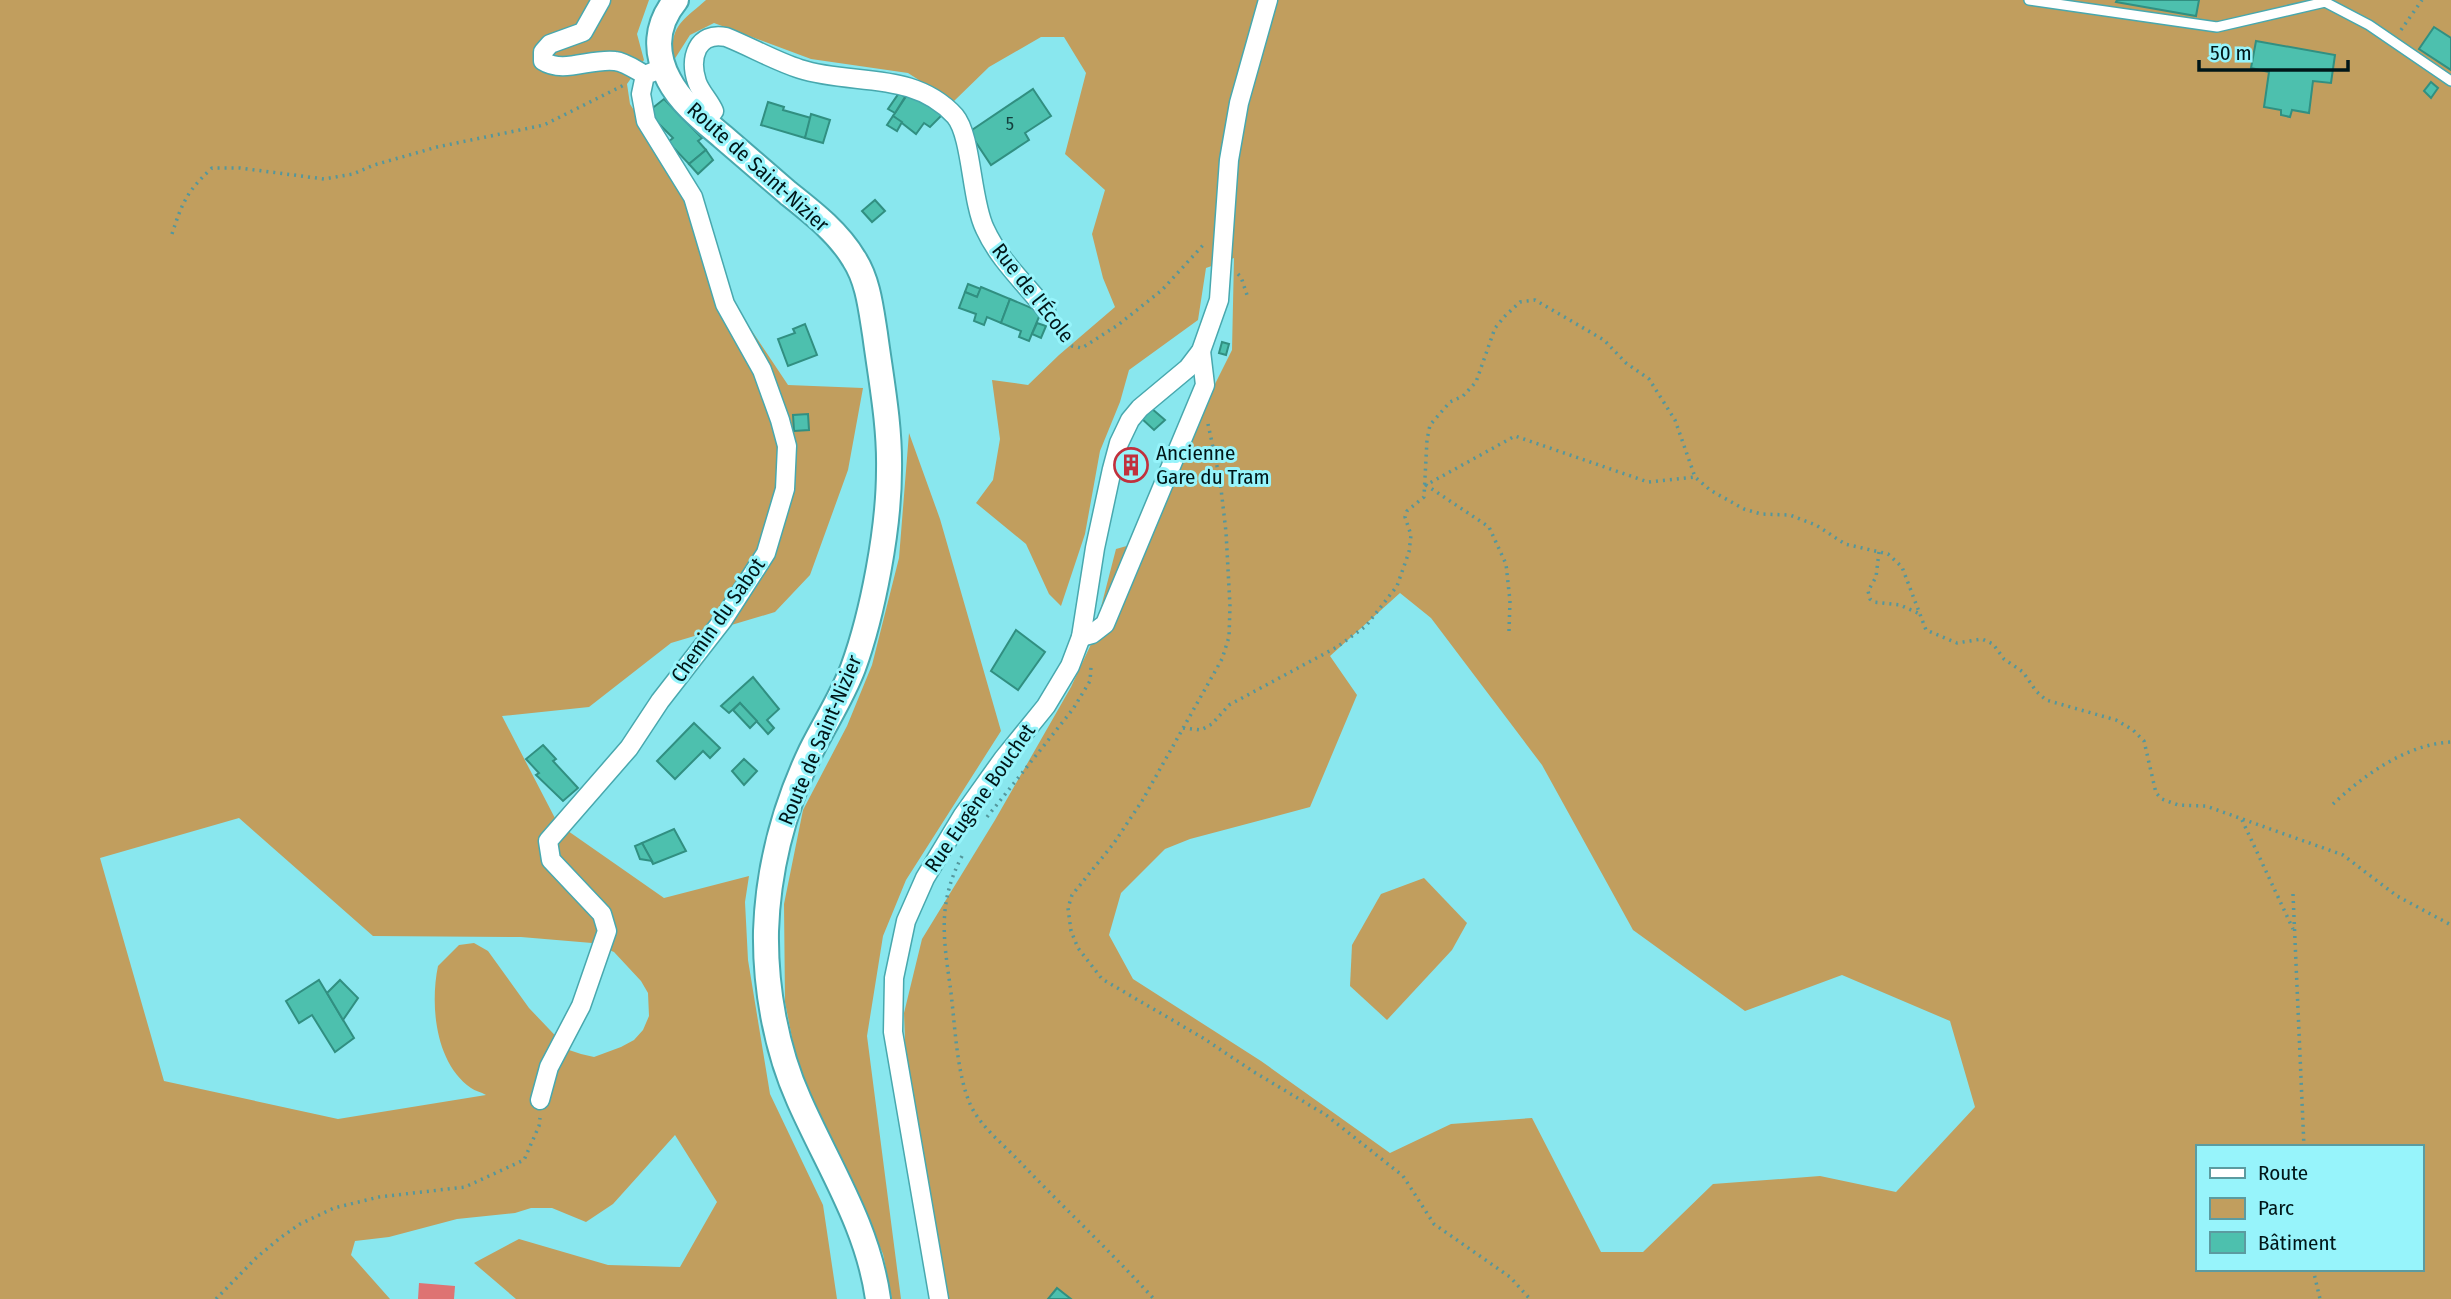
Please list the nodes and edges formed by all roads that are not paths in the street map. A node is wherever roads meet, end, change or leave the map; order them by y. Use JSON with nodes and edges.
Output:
{"nodes":[{"id":1,"x":601,"y":0,"type":"edge"},
{"id":2,"x":676,"y":0,"type":"edge"},
{"id":3,"x":1268,"y":0,"type":"edge"},
{"id":4,"x":2029,"y":0,"type":"edge"},
{"id":5,"x":654,"y":72,"type":"junction"},
{"id":6,"x":2451,"y":81,"type":"edge"},
{"id":7,"x":705,"y":122,"type":"junction"},
{"id":8,"x":1046,"y":310,"type":"road end"},
{"id":9,"x":1201,"y":351,"type":"junction"},
{"id":10,"x":1081,"y":637,"type":"junction"},
{"id":11,"x":540,"y":1100,"type":"road end"},
{"id":12,"x":878,"y":1299,"type":"edge"},
{"id":13,"x":939,"y":1299,"type":"edge"}],
"edges":[{"from":1,"to":5,"type":"street"},
{"from":2,"to":5,"type":"main road","name":"Route de Saint-Nizier"},
{"from":3,"to":9,"type":"street"},
{"from":4,"to":6,"type":"lane"},
{"from":5,"to":7,"type":"main road","name":"Route de Saint-Nizier"},
{"from":5,"to":11,"type":"street","name":"Chemin du Sabot"},
{"from":7,"to":8,"type":"street","name":"Rue de l'École"},
{"from":7,"to":12,"type":"main road","name":"Route de Saint-Nizier"},
{"from":9,"to":10,"type":"street"},
{"from":9,"to":10,"type":"street","name":"Rue Eugène Bouchet"},
{"from":10,"to":13,"type":"street","name":"Rue Eugène Bouchet"}]}
